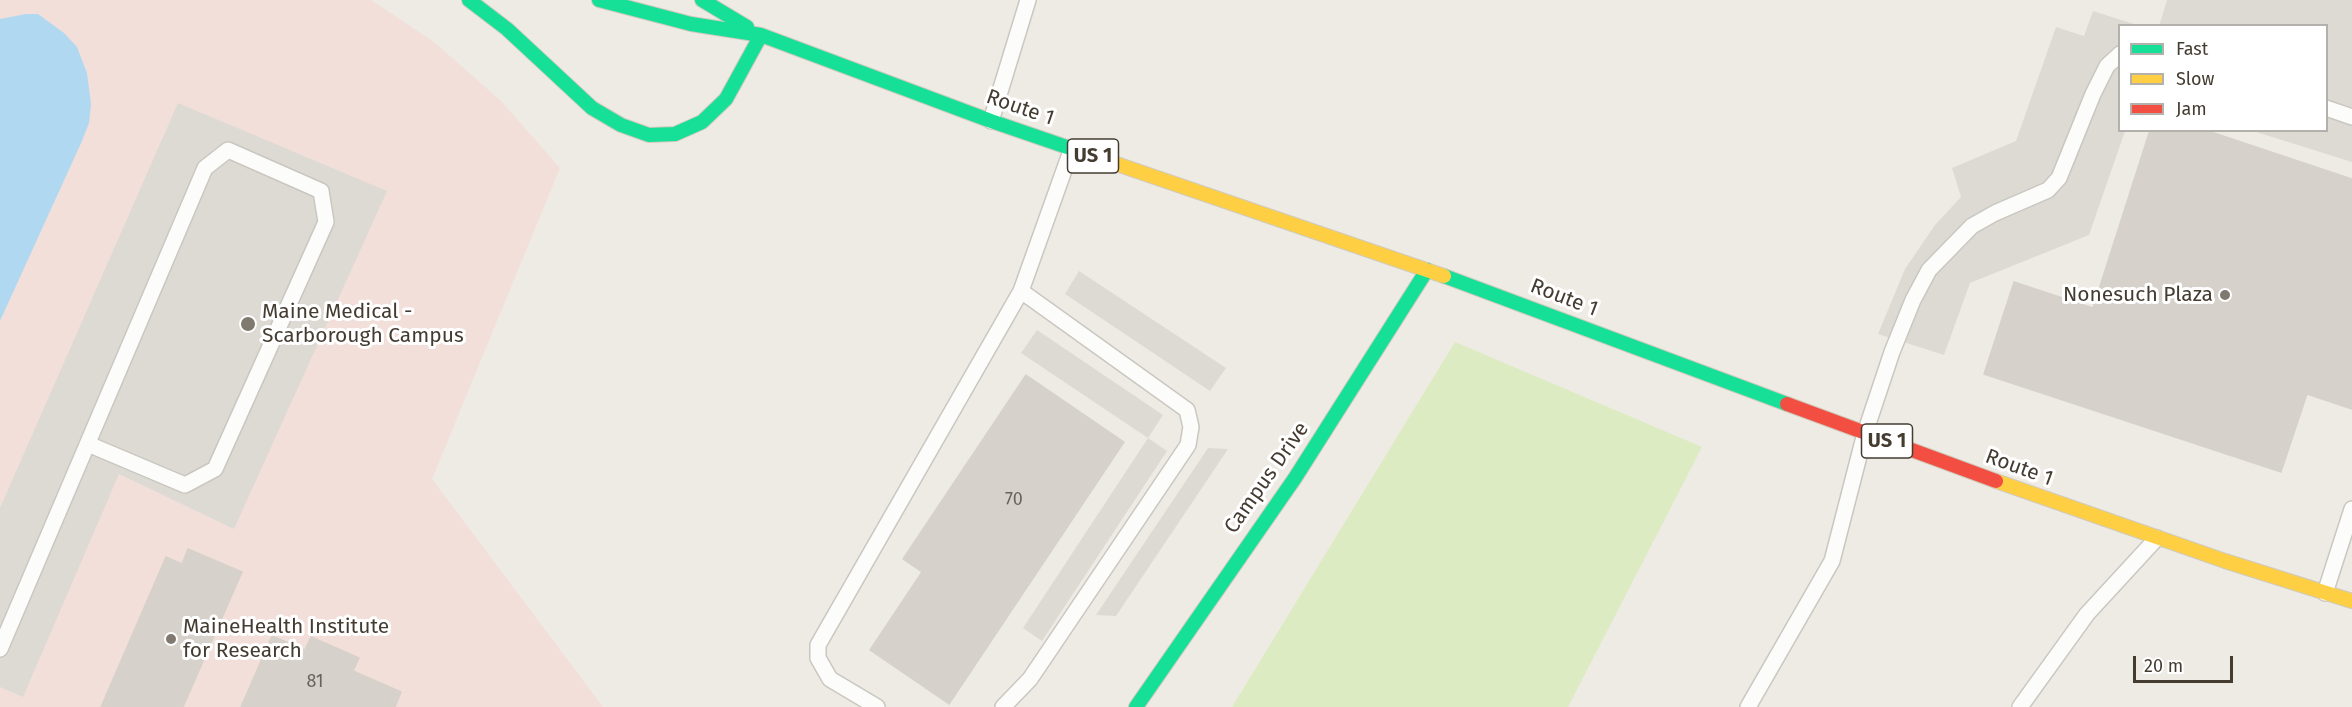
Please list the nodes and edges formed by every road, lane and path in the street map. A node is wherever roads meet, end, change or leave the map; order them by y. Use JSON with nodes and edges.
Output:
{"nodes":[{"id":1,"x":469,"y":0,"type":"edge"},
{"id":2,"x":599,"y":0,"type":"edge"},
{"id":3,"x":702,"y":0,"type":"edge"},
{"id":4,"x":1028,"y":0,"type":"edge"},
{"id":5,"x":761,"y":35,"type":"junction"},
{"id":6,"x":2118,"y":56,"type":"edge"},
{"id":7,"x":2328,"y":109,"type":"edge"},
{"id":8,"x":2352,"y":117,"type":"edge"},
{"id":9,"x":991,"y":121,"type":"junction"},
{"id":10,"x":1072,"y":148,"type":"junction"},
{"id":11,"x":1427,"y":270,"type":"junction"},
{"id":12,"x":1021,"y":291,"type":"junction"},
{"id":13,"x":1865,"y":433,"type":"junction"},
{"id":14,"x":87,"y":444,"type":"junction"},
{"id":15,"x":2352,"y":509,"type":"edge"},
{"id":16,"x":2157,"y":538,"type":"junction"},
{"id":17,"x":2325,"y":593,"type":"junction"},
{"id":18,"x":2352,"y":601,"type":"edge"},
{"id":19,"x":0,"y":649,"type":"edge"},
{"id":20,"x":878,"y":707,"type":"edge"},
{"id":21,"x":1003,"y":707,"type":"edge"},
{"id":22,"x":1136,"y":707,"type":"edge"},
{"id":23,"x":1748,"y":707,"type":"edge"},
{"id":24,"x":2020,"y":707,"type":"edge"}],
"edges":[{"from":1,"to":5,"type":"main road"},
{"from":2,"to":5,"type":"main road","name":"Route 1","number":"US 1"},
{"from":3,"to":5,"type":"main road","name":"Route 1","number":"US 1"},
{"from":4,"to":9,"type":"lane"},
{"from":5,"to":9,"type":"main road","name":"Route 1","number":"US 1"},
{"from":6,"to":13,"type":"lane"},
{"from":7,"to":8,"type":"lane"},
{"from":9,"to":10,"type":"main road","name":"Route 1","number":"US 1"},
{"from":10,"to":11,"type":"main road","name":"Route 1","number":"US 1"},
{"from":10,"to":12,"type":"lane"},
{"from":11,"to":13,"type":"main road","name":"Route 1","number":"US 1"},
{"from":11,"to":22,"type":"main road","name":"Campus Drive"},
{"from":12,"to":20,"type":"lane"},
{"from":12,"to":21,"type":"lane"},
{"from":13,"to":16,"type":"main road","name":"Route 1","number":"US 1"},
{"from":13,"to":23,"type":"lane"},
{"from":14,"to":14,"type":"lane"},
{"from":14,"to":19,"type":"lane"},
{"from":15,"to":17,"type":"lane"},
{"from":16,"to":17,"type":"main road","name":"Route 1","number":"US 1"},
{"from":16,"to":24,"type":"lane"},
{"from":17,"to":18,"type":"main road","name":"Route 1","number":"US 1"}]}
